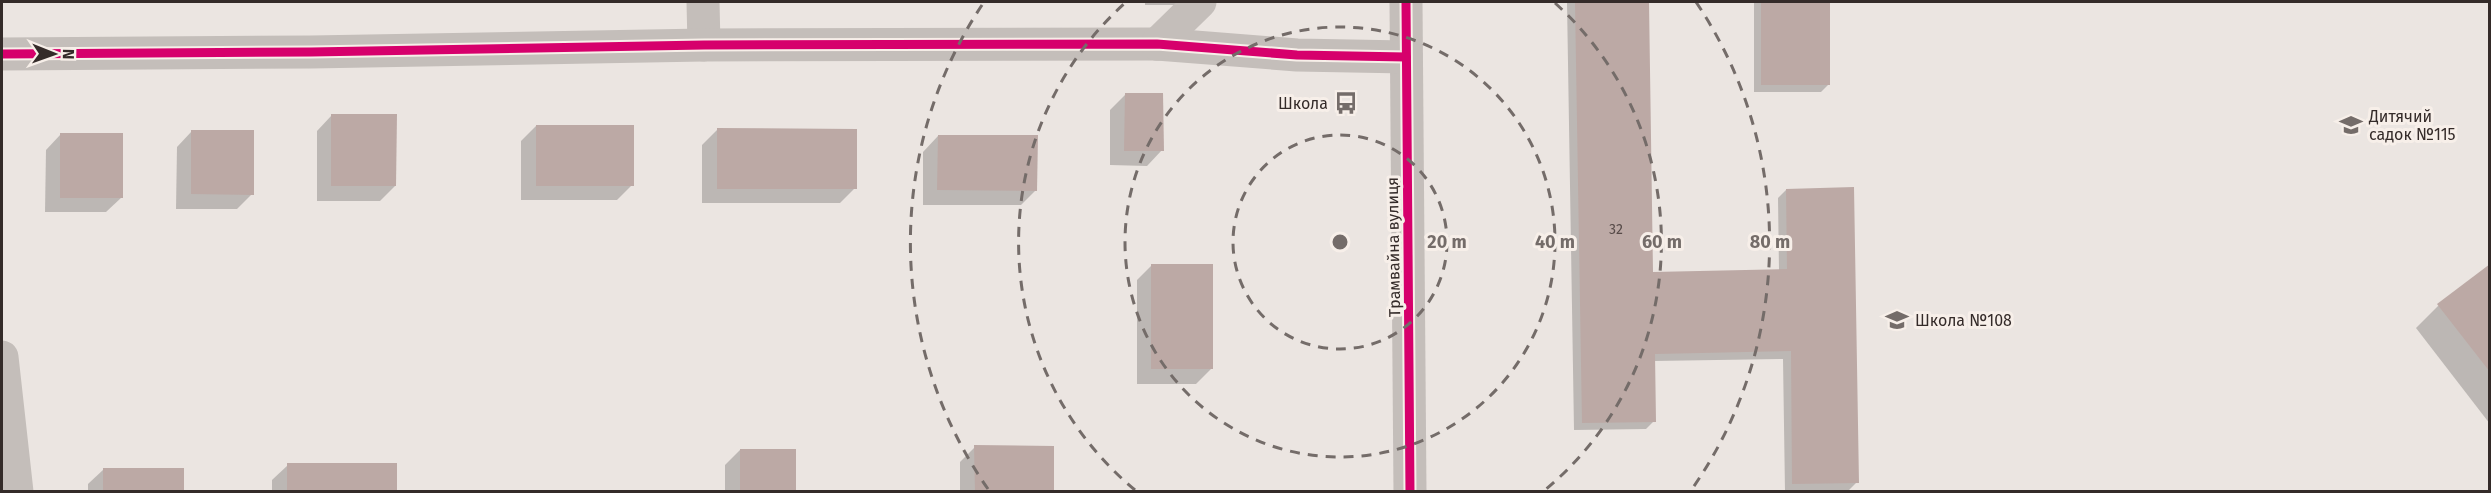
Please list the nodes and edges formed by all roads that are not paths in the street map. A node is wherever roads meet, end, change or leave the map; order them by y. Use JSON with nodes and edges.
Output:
{"nodes":[{"id":1,"x":703,"y":2,"type":"edge"},
{"id":2,"x":1200,"y":2,"type":"edge"},
{"id":3,"x":1406,"y":2,"type":"edge"},
{"id":4,"x":1157,"y":44,"type":"junction"},
{"id":5,"x":704,"y":45,"type":"junction"},
{"id":6,"x":2,"y":54,"type":"edge"},
{"id":7,"x":1406,"y":57,"type":"junction"},
{"id":8,"x":2,"y":357,"type":"edge"},
{"id":9,"x":17,"y":492,"type":"edge"},
{"id":10,"x":1410,"y":492,"type":"edge"}],
"edges":[{"from":1,"to":5,"type":"street"},
{"from":2,"to":4,"type":"street"},
{"from":3,"to":7,"type":"street","name":"Трамвайна вулиця"},
{"from":4,"to":5,"type":"street"},
{"from":4,"to":7,"type":"street"},
{"from":5,"to":6,"type":"street"},
{"from":7,"to":10,"type":"street","name":"Трамвайна вулиця"},
{"from":8,"to":9,"type":"street"}]}
